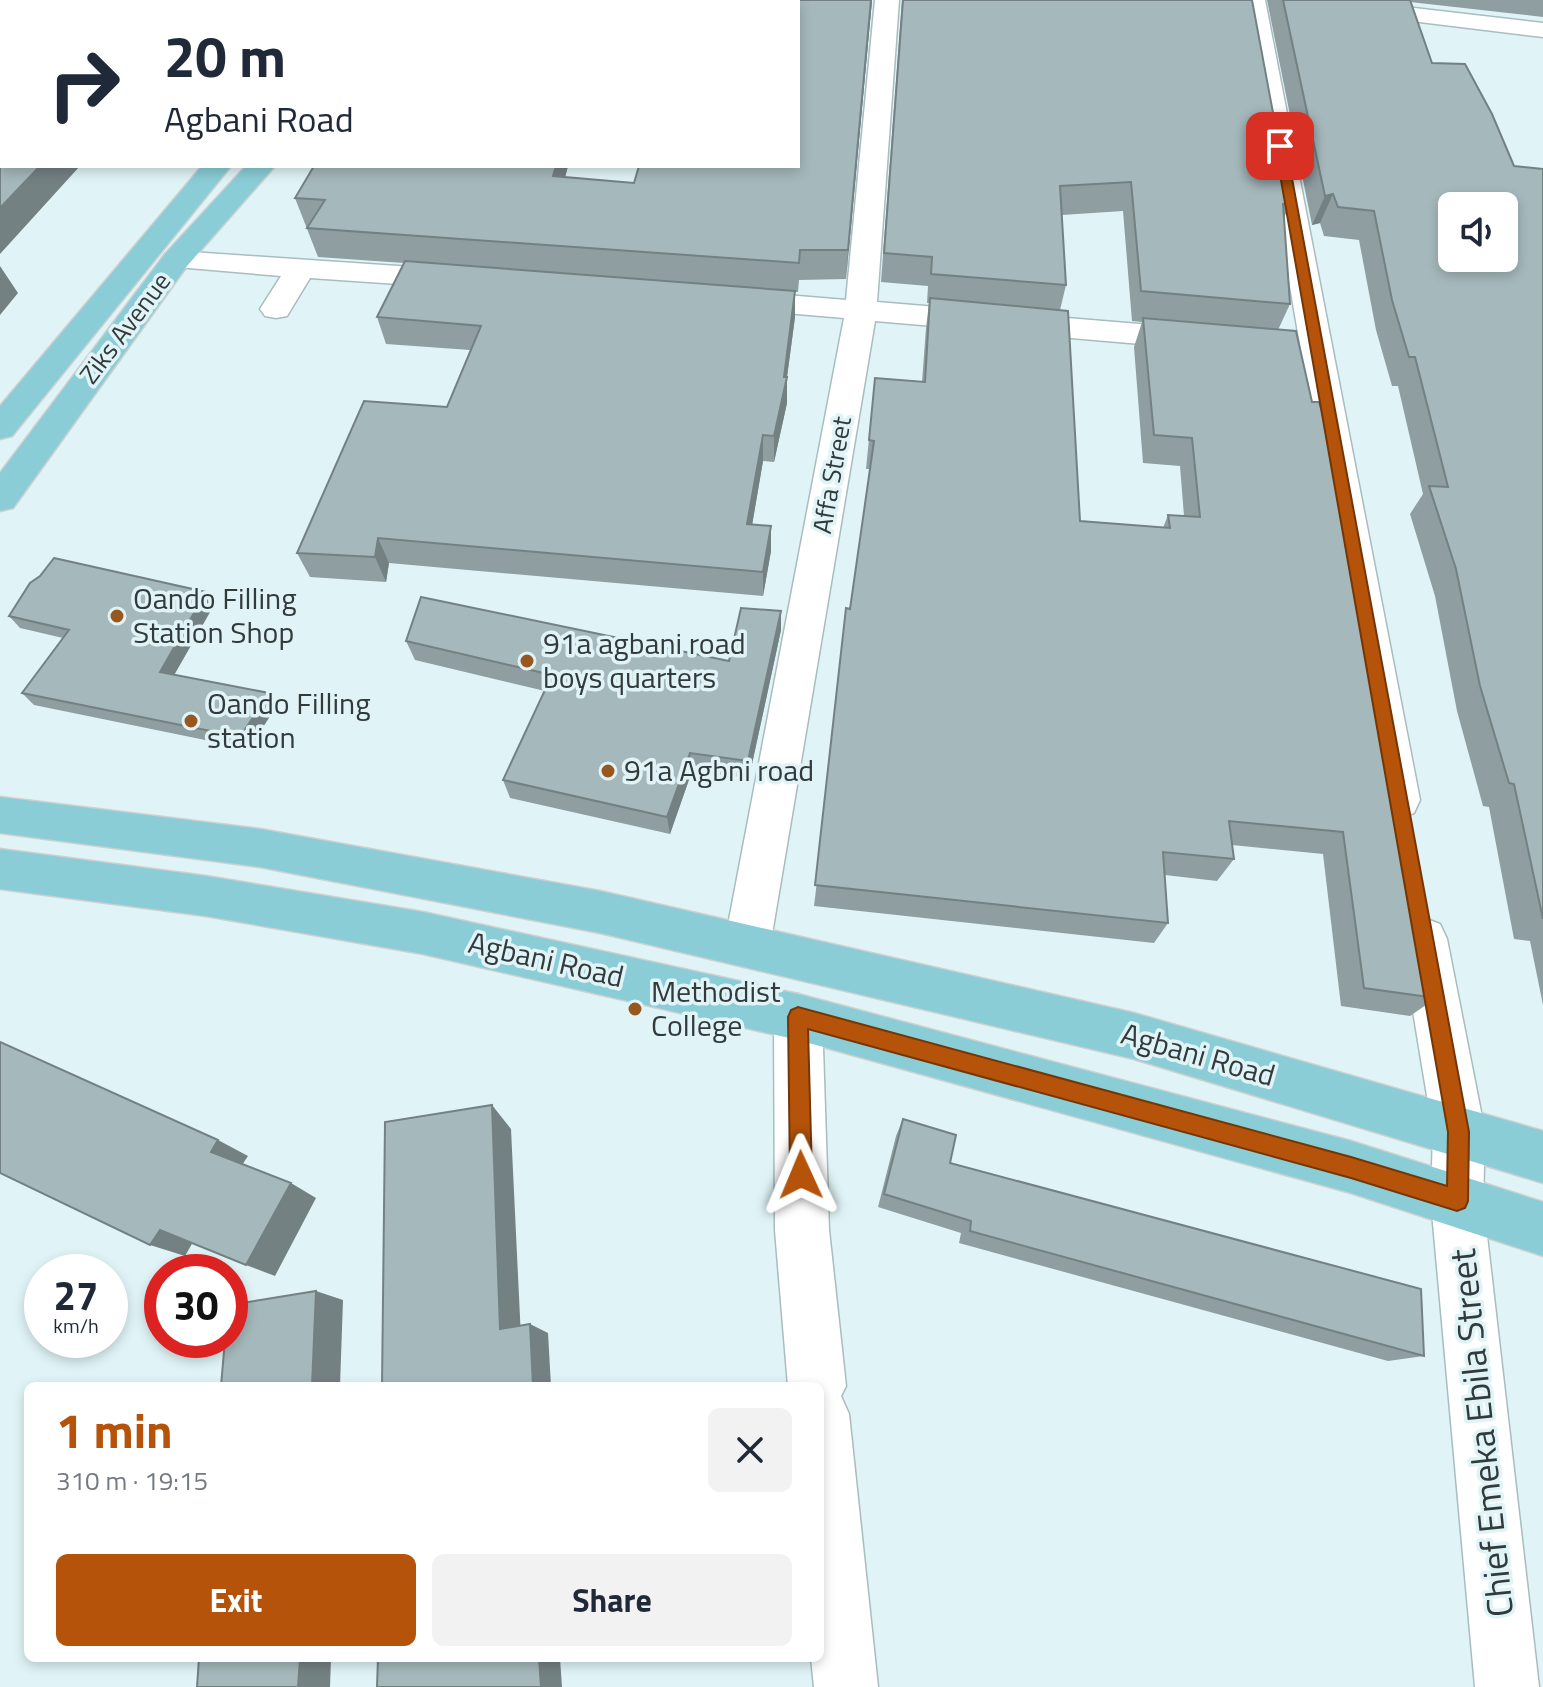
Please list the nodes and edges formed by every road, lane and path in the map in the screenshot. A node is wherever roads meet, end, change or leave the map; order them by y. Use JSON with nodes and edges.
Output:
{"nodes":[{"id":1,"x":887,"y":0,"type":"edge"},
{"id":2,"x":1253,"y":0,"type":"edge"},
{"id":3,"x":1330,"y":5,"type":"edge"},
{"id":4,"x":1543,"y":30,"type":"edge"},
{"id":5,"x":215,"y":168,"type":"edge"},
{"id":6,"x":259,"y":168,"type":"edge"},
{"id":7,"x":176,"y":260,"type":"junction"},
{"id":8,"x":302,"y":267,"type":"junction"},
{"id":9,"x":489,"y":281,"type":"edge"},
{"id":10,"x":706,"y":298,"type":"edge"},
{"id":11,"x":276,"y":309,"type":"dead end"},
{"id":12,"x":861,"y":310,"type":"junction"},
{"id":13,"x":1224,"y":341,"type":"edge"},
{"id":14,"x":0,"y":428,"type":"edge"},
{"id":15,"x":0,"y":499,"type":"edge"},
{"id":16,"x":0,"y":815,"type":"edge"},
{"id":17,"x":1405,"y":834,"type":"edge"},
{"id":18,"x":0,"y":869,"type":"edge"},
{"id":19,"x":1419,"y":913,"type":"edge"},
{"id":20,"x":747,"y":946,"type":"junction"},
{"id":21,"x":798,"y":1017,"type":"junction"},
{"id":22,"x":1459,"y":1132,"type":"junction"},
{"id":23,"x":1543,"y":1157,"type":"edge"},
{"id":24,"x":1457,"y":1201,"type":"junction"},
{"id":25,"x":1543,"y":1229,"type":"edge"},
{"id":26,"x":817,"y":1382,"type":"edge"},
{"id":27,"x":824,"y":1456,"type":"edge"},
{"id":28,"x":846,"y":1687,"type":"edge"},
{"id":29,"x":1507,"y":1687,"type":"edge"}],
"edges":[{"from":1,"to":12,"type":"street","name":"Affa Street"},
{"from":2,"to":17,"type":"street"},
{"from":3,"to":4,"type":"street"},
{"from":5,"to":14,"type":"main road","name":"Ziks Avenue"},
{"from":6,"to":7,"type":"main road","name":"Ziks Avenue"},
{"from":7,"to":8,"type":"street"},
{"from":7,"to":15,"type":"main road","name":"Ziks Avenue"},
{"from":8,"to":9,"type":"street"},
{"from":8,"to":11,"type":"street"},
{"from":10,"to":12,"type":"street"},
{"from":12,"to":13,"type":"street"},
{"from":12,"to":20,"type":"street","name":"Affa Street"},
{"from":16,"to":20,"type":"main road","name":"Agbani Road"},
{"from":18,"to":21,"type":"main road","name":"Agbani Road"},
{"from":19,"to":22,"type":"street","name":"Chief Emeka Ebila Street"},
{"from":20,"to":22,"type":"main road","name":"Agbani Road"},
{"from":21,"to":24,"type":"main road","name":"Agbani Road"},
{"from":21,"to":26,"type":"street"},
{"from":22,"to":23,"type":"main road","name":"Agbani Road"},
{"from":22,"to":24,"type":"street","name":"Chief Emeka Ebila Street"},
{"from":24,"to":25,"type":"main road","name":"Agbani Road"},
{"from":24,"to":29,"type":"street","name":"Chief Emeka Ebila Street"},
{"from":27,"to":28,"type":"street"}]}
